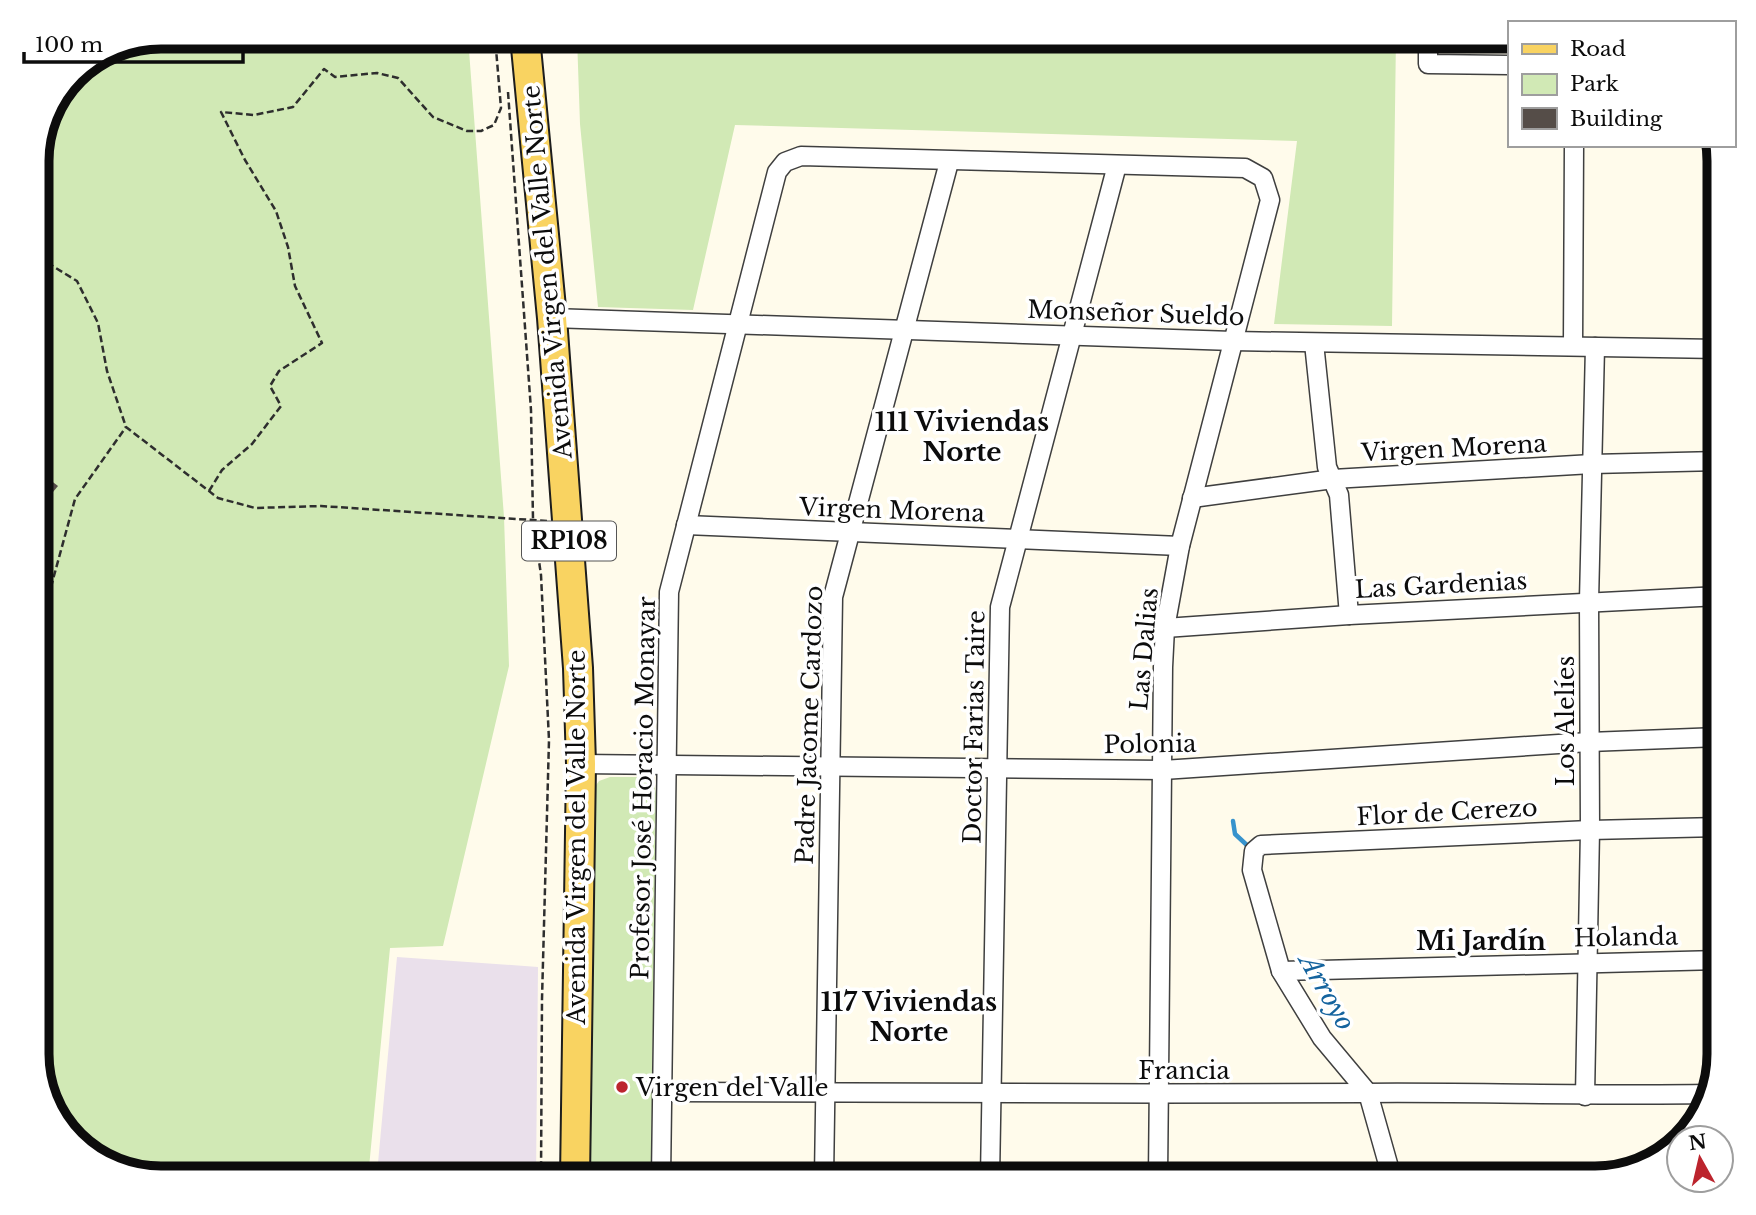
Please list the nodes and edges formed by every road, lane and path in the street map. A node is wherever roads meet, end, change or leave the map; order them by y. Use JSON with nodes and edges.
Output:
{"nodes":[{"id":1,"x":496,"y":49,"type":"edge"},
{"id":2,"x":526,"y":49,"type":"edge"},
{"id":3,"x":1428,"y":49,"type":"edge"},
{"id":4,"x":1503,"y":65,"type":"edge"},
{"id":5,"x":508,"y":93,"type":"dead end"},
{"id":6,"x":1574,"y":147,"type":"edge"},
{"id":7,"x":949,"y":162,"type":"junction"},
{"id":8,"x":1117,"y":165,"type":"junction"},
{"id":9,"x":49,"y":264,"type":"edge"},
{"id":10,"x":552,"y":318,"type":"junction"},
{"id":11,"x":739,"y":324,"type":"junction"},
{"id":12,"x":904,"y":330,"type":"junction"},
{"id":13,"x":1072,"y":336,"type":"junction"},
{"id":14,"x":1233,"y":341,"type":"junction"},
{"id":15,"x":1314,"y":342,"type":"junction"},
{"id":16,"x":1573,"y":346,"type":"junction"},
{"id":17,"x":1595,"y":347,"type":"junction"},
{"id":18,"x":1707,"y":349,"type":"edge"},
{"id":19,"x":126,"y":427,"type":"junction"},
{"id":20,"x":1707,"y":461,"type":"edge"},
{"id":21,"x":1592,"y":464,"type":"junction"},
{"id":22,"x":1333,"y":480,"type":"junction"},
{"id":23,"x":209,"y":491,"type":"junction"},
{"id":24,"x":1192,"y":498,"type":"junction"},
{"id":25,"x":533,"y":519,"type":"junction"},
{"id":26,"x":568,"y":523,"type":"junction"},
{"id":27,"x":687,"y":525,"type":"junction"},
{"id":28,"x":850,"y":532,"type":"junction"},
{"id":29,"x":1018,"y":540,"type":"junction"},
{"id":30,"x":1180,"y":547,"type":"junction"},
{"id":31,"x":1707,"y":596,"type":"edge"},
{"id":32,"x":49,"y":598,"type":"edge"},
{"id":33,"x":1589,"y":601,"type":"junction"},
{"id":34,"x":1349,"y":615,"type":"junction"},
{"id":35,"x":1165,"y":628,"type":"junction"},
{"id":36,"x":1707,"y":737,"type":"edge"},
{"id":37,"x":1589,"y":742,"type":"junction"},
{"id":38,"x":581,"y":764,"type":"junction"},
{"id":39,"x":667,"y":765,"type":"junction"},
{"id":40,"x":830,"y":767,"type":"junction"},
{"id":41,"x":997,"y":769,"type":"junction"},
{"id":42,"x":1163,"y":770,"type":"junction"},
{"id":43,"x":1707,"y":827,"type":"edge"},
{"id":44,"x":1590,"y":830,"type":"junction"},
{"id":45,"x":1707,"y":960,"type":"edge"},
{"id":46,"x":1586,"y":962,"type":"junction"},
{"id":47,"x":1281,"y":971,"type":"junction"},
{"id":48,"x":662,"y":1092,"type":"junction"},
{"id":49,"x":825,"y":1093,"type":"junction"},
{"id":50,"x":1368,"y":1093,"type":"junction"},
{"id":51,"x":991,"y":1094,"type":"junction"},
{"id":52,"x":1699,"y":1094,"type":"edge"},
{"id":53,"x":1159,"y":1095,"type":"junction"},
{"id":54,"x":1585,"y":1096,"type":"junction"},
{"id":55,"x":541,"y":1166,"type":"edge"},
{"id":56,"x":575,"y":1166,"type":"edge"},
{"id":57,"x":661,"y":1166,"type":"edge"},
{"id":58,"x":824,"y":1166,"type":"edge"},
{"id":59,"x":990,"y":1166,"type":"edge"},
{"id":60,"x":1158,"y":1166,"type":"edge"},
{"id":61,"x":1389,"y":1166,"type":"edge"}],
"edges":[{"from":1,"to":23,"type":"path"},
{"from":2,"to":10,"type":"main road","name":"Avenida Virgen del Valle Norte","number":"RP108"},
{"from":3,"to":4,"type":"street"},
{"from":5,"to":25,"type":"path"},
{"from":6,"to":16,"type":"street"},
{"from":7,"to":8,"type":"street"},
{"from":7,"to":11,"type":"street","name":"Profesor José Horacio Monayar"},
{"from":7,"to":12,"type":"street","name":"Padre Jacome Cardozo"},
{"from":8,"to":13,"type":"street","name":"Doctor Farias Taire"},
{"from":8,"to":14,"type":"street","name":"Las Dalias"},
{"from":9,"to":19,"type":"path"},
{"from":10,"to":11,"type":"street","name":"Monseñor Sueldo"},
{"from":10,"to":26,"type":"main road","name":"Avenida Virgen del Valle Norte","number":"RP108"},
{"from":11,"to":12,"type":"street","name":"Monseñor Sueldo"},
{"from":11,"to":27,"type":"street","name":"Profesor José Horacio Monayar"},
{"from":12,"to":13,"type":"street","name":"Monseñor Sueldo"},
{"from":12,"to":28,"type":"street","name":"Padre Jacome Cardozo"},
{"from":13,"to":14,"type":"street","name":"Monseñor Sueldo"},
{"from":13,"to":29,"type":"street","name":"Doctor Farias Taire"},
{"from":14,"to":15,"type":"street","name":"Monseñor Sueldo"},
{"from":14,"to":24,"type":"street","name":"Las Dalias"},
{"from":15,"to":16,"type":"street","name":"Monseñor Sueldo"},
{"from":15,"to":22,"type":"street"},
{"from":16,"to":17,"type":"street","name":"Monseñor Sueldo"},
{"from":17,"to":18,"type":"street","name":"Monseñor Sueldo"},
{"from":17,"to":21,"type":"street","name":"Los Alelíes"},
{"from":19,"to":23,"type":"path"},
{"from":19,"to":32,"type":"path"},
{"from":20,"to":21,"type":"street","name":"Virgen Morena"},
{"from":21,"to":22,"type":"street","name":"Virgen Morena"},
{"from":21,"to":33,"type":"street","name":"Los Alelíes"},
{"from":22,"to":24,"type":"street","name":"Virgen Morena"},
{"from":22,"to":34,"type":"street"},
{"from":23,"to":25,"type":"path"},
{"from":24,"to":30,"type":"street","name":"Las Dalias"},
{"from":25,"to":26,"type":"path"},
{"from":25,"to":55,"type":"path"},
{"from":26,"to":38,"type":"main road","name":"Avenida Virgen del Valle Norte","number":"RP108"},
{"from":27,"to":28,"type":"street","name":"Virgen Morena"},
{"from":27,"to":39,"type":"street","name":"Profesor José Horacio Monayar"},
{"from":28,"to":29,"type":"street","name":"Virgen Morena"},
{"from":28,"to":40,"type":"street","name":"Padre Jacome Cardozo"},
{"from":29,"to":30,"type":"street","name":"Virgen Morena"},
{"from":29,"to":41,"type":"street","name":"Doctor Farias Taire"},
{"from":30,"to":35,"type":"street","name":"Las Dalias"},
{"from":31,"to":33,"type":"street","name":"Las Gardenias"},
{"from":33,"to":34,"type":"street","name":"Las Gardenias"},
{"from":33,"to":37,"type":"street","name":"Los Alelíes"},
{"from":34,"to":35,"type":"street","name":"Las Gardenias"},
{"from":35,"to":42,"type":"street","name":"Las Dalias"},
{"from":36,"to":37,"type":"street","name":"Polonia"},
{"from":37,"to":42,"type":"street","name":"Polonia"},
{"from":37,"to":44,"type":"street","name":"Los Alelíes"},
{"from":38,"to":39,"type":"street","name":"Polonia"},
{"from":38,"to":56,"type":"main road","name":"Avenida Virgen del Valle Norte","number":"RP108"},
{"from":39,"to":40,"type":"street","name":"Polonia"},
{"from":39,"to":48,"type":"street","name":"Profesor José Horacio Monayar"},
{"from":40,"to":41,"type":"street","name":"Polonia"},
{"from":40,"to":49,"type":"street","name":"Padre Jacome Cardozo"},
{"from":41,"to":42,"type":"street","name":"Polonia"},
{"from":41,"to":51,"type":"street","name":"Doctor Farias Taire"},
{"from":42,"to":53,"type":"street","name":"Las Dalias"},
{"from":43,"to":44,"type":"street","name":"Flor de Cerezo"},
{"from":44,"to":46,"type":"street","name":"Los Alelíes"},
{"from":44,"to":47,"type":"street","name":"Flor de Cerezo"},
{"from":45,"to":46,"type":"street","name":"Holanda"},
{"from":46,"to":47,"type":"street","name":"Holanda"},
{"from":46,"to":54,"type":"street","name":"Los Alelíes"},
{"from":47,"to":50,"type":"street"},
{"from":48,"to":49,"type":"street","name":"Francia"},
{"from":48,"to":57,"type":"street","name":"Profesor José Horacio Monayar"},
{"from":49,"to":51,"type":"street","name":"Francia"},
{"from":49,"to":58,"type":"street","name":"Padre Jacome Cardozo"},
{"from":50,"to":53,"type":"street","name":"Francia"},
{"from":50,"to":54,"type":"street","name":"Francia"},
{"from":50,"to":61,"type":"street"},
{"from":51,"to":53,"type":"street","name":"Francia"},
{"from":51,"to":59,"type":"street","name":"Doctor Farias Taire"},
{"from":52,"to":54,"type":"street","name":"Francia"},
{"from":53,"to":60,"type":"street","name":"Las Dalias"}]}
